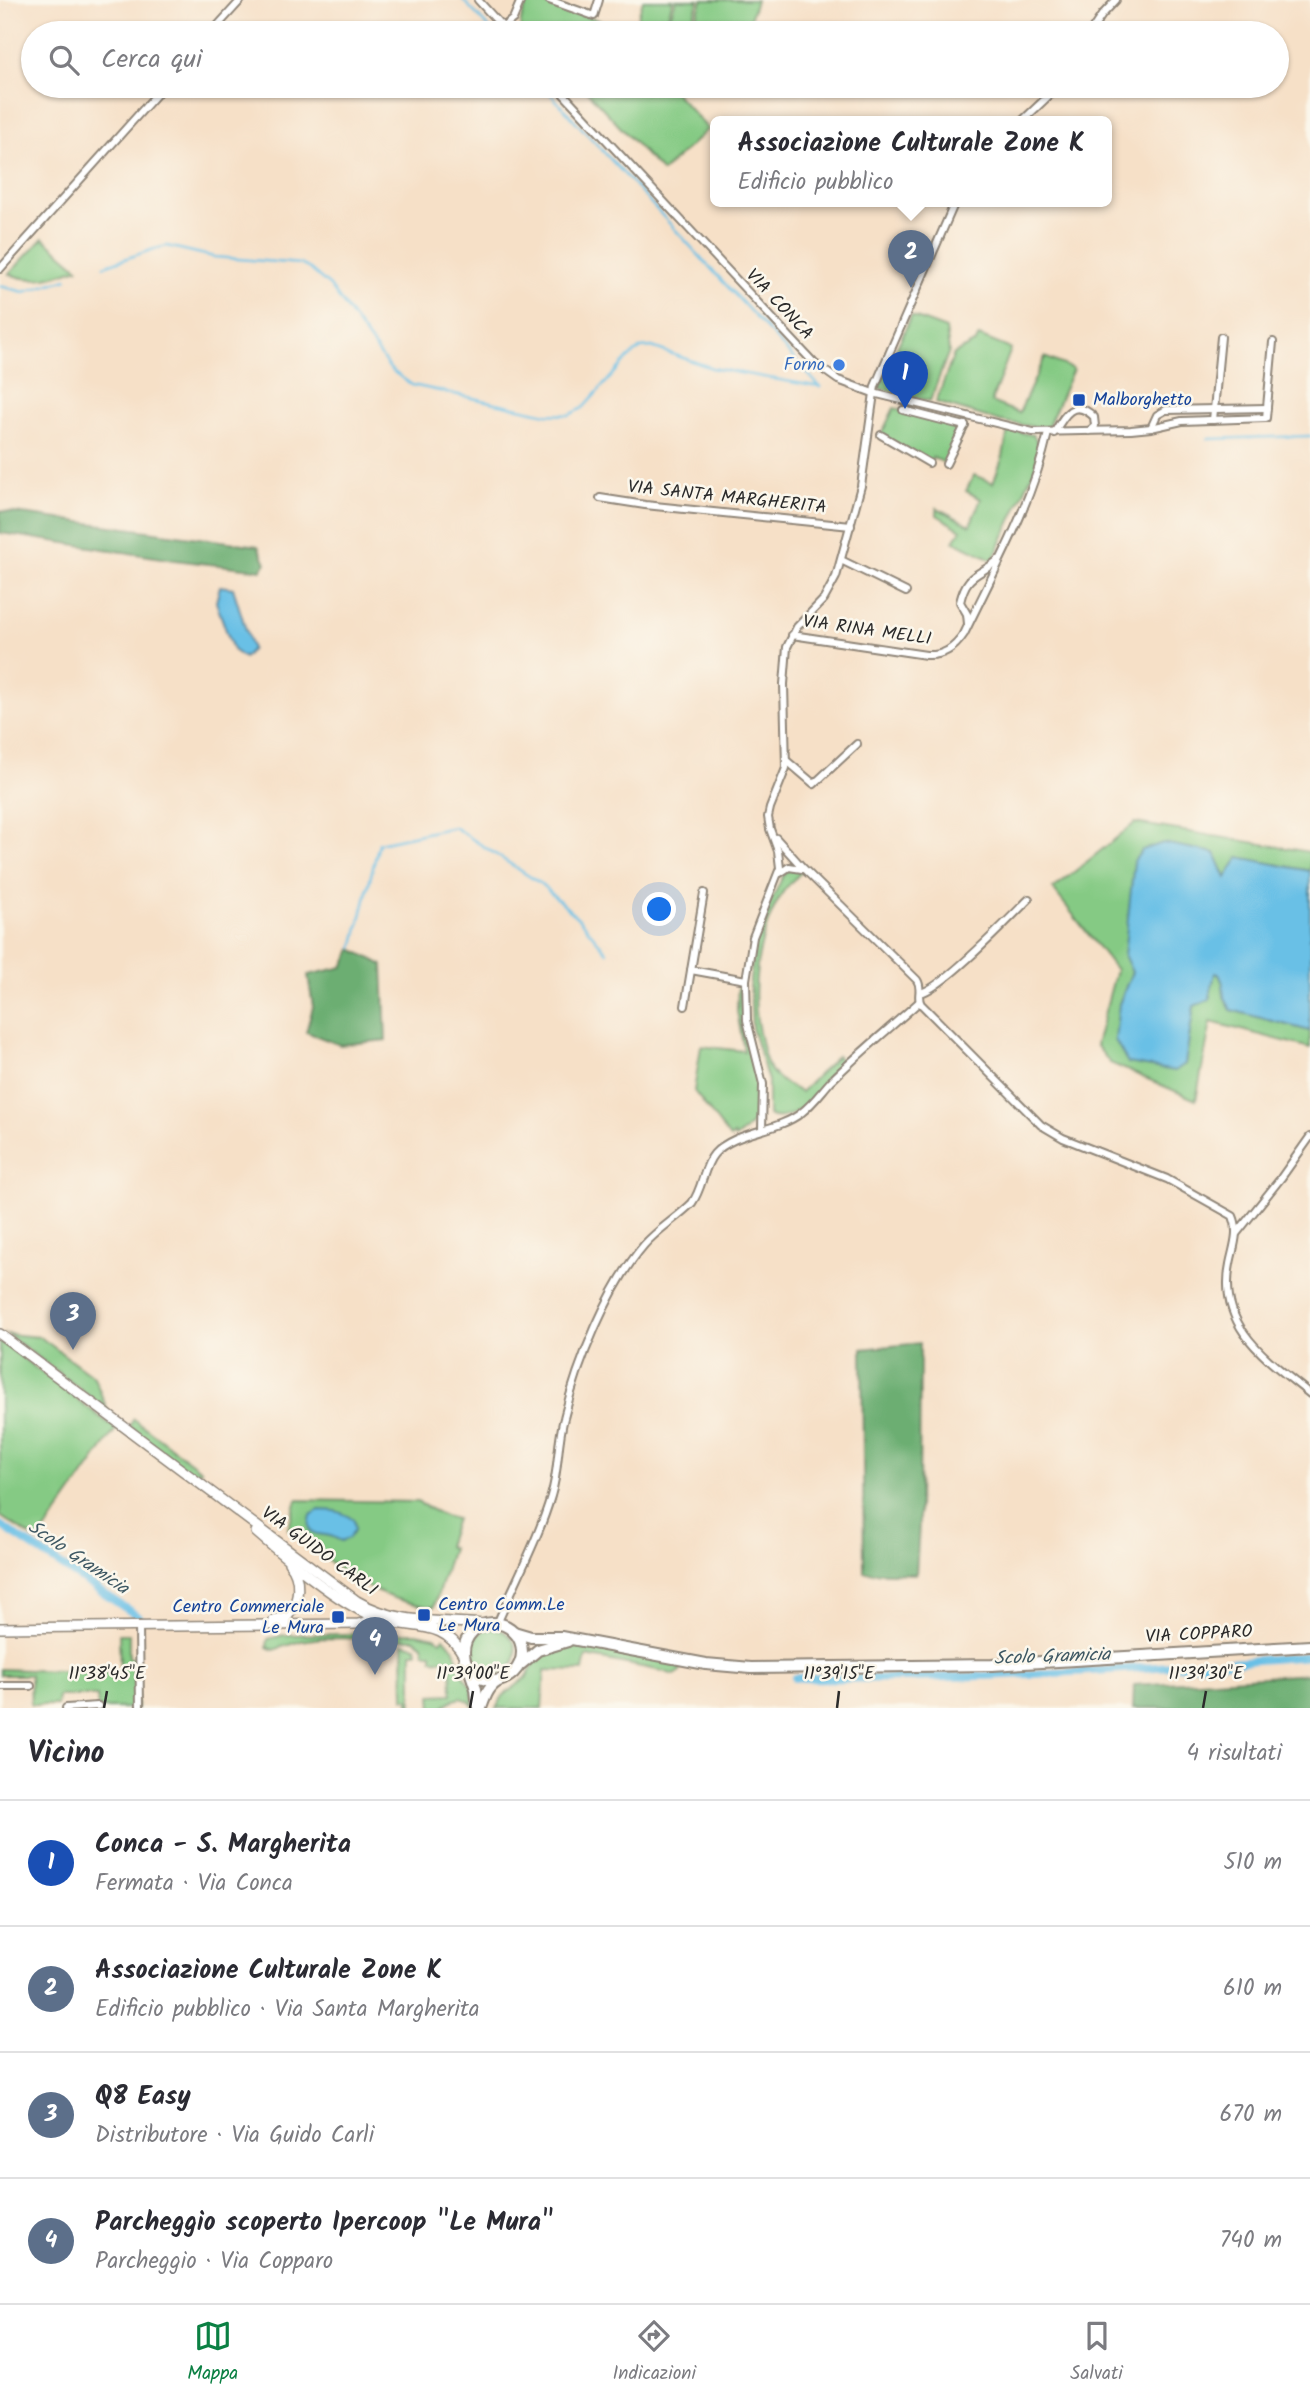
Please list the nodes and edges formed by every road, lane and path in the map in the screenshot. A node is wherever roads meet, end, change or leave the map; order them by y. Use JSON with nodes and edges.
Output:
{"nodes":[{"id":1,"x":241,"y":0,"type":"edge"},
{"id":2,"x":478,"y":0,"type":"edge"},
{"id":3,"x":520,"y":0,"type":"edge"},
{"id":4,"x":549,"y":0,"type":"edge"},
{"id":5,"x":599,"y":0,"type":"edge"},
{"id":6,"x":1116,"y":0,"type":"edge"},
{"id":7,"x":223,"y":21,"type":"edge"},
{"id":8,"x":498,"y":21,"type":"edge"},
{"id":9,"x":512,"y":21,"type":"edge"},
{"id":10,"x":1098,"y":21,"type":"edge"},
{"id":11,"x":153,"y":98,"type":"edge"},
{"id":12,"x":567,"y":98,"type":"edge"},
{"id":13,"x":1046,"y":98,"type":"edge"},
{"id":14,"x":1027,"y":116,"type":"edge"},
{"id":15,"x":953,"y":207,"type":"edge"},
{"id":16,"x":0,"y":269,"type":"edge"},
{"id":17,"x":1221,"y":337,"type":"dead end"},
{"id":18,"x":1273,"y":342,"type":"dead end"},
{"id":19,"x":873,"y":393,"type":"junction"},
{"id":20,"x":1267,"y":408,"type":"junction"},
{"id":21,"x":1214,"y":409,"type":"junction"},
{"id":22,"x":903,"y":410,"type":"dead end"},
{"id":23,"x":969,"y":418,"type":"junction"},
{"id":24,"x":1213,"y":420,"type":"junction"},
{"id":25,"x":965,"y":426,"type":"junction"},
{"id":26,"x":1152,"y":428,"type":"junction"},
{"id":27,"x":1089,"y":432,"type":"junction"},
{"id":28,"x":1051,"y":433,"type":"junction"},
{"id":29,"x":881,"y":435,"type":"dead end"},
{"id":30,"x":929,"y":463,"type":"dead end"},
{"id":31,"x":946,"y":464,"type":"dead end"},
{"id":32,"x":600,"y":498,"type":"dead end"},
{"id":33,"x":851,"y":526,"type":"junction"},
{"id":34,"x":999,"y":558,"type":"junction"},
{"id":35,"x":841,"y":560,"type":"junction"},
{"id":36,"x":906,"y":592,"type":"dead end"},
{"id":37,"x":968,"y":627,"type":"junction"},
{"id":38,"x":792,"y":635,"type":"junction"},
{"id":39,"x":857,"y":744,"type":"dead end"},
{"id":40,"x":787,"y":761,"type":"junction"},
{"id":41,"x":771,"y":831,"type":"junction"},
{"id":42,"x":792,"y":856,"type":"junction"},
{"id":43,"x":780,"y":860,"type":"junction"},
{"id":44,"x":789,"y":867,"type":"junction"},
{"id":45,"x":804,"y":869,"type":"junction"},
{"id":46,"x":779,"y":874,"type":"junction"},
{"id":47,"x":704,"y":893,"type":"dead end"},
{"id":48,"x":1029,"y":899,"type":"dead end"},
{"id":49,"x":691,"y":970,"type":"junction"},
{"id":50,"x":747,"y":980,"type":"junction"},
{"id":51,"x":920,"y":993,"type":"junction"},
{"id":52,"x":919,"y":1002,"type":"junction"},
{"id":53,"x":685,"y":1006,"type":"dead end"},
{"id":54,"x":761,"y":1130,"type":"junction"},
{"id":55,"x":1310,"y":1137,"type":"edge"},
{"id":56,"x":1236,"y":1233,"type":"junction"},
{"id":57,"x":0,"y":1334,"type":"edge"},
{"id":58,"x":1310,"y":1394,"type":"edge"},
{"id":59,"x":220,"y":1501,"type":"junction"},
{"id":60,"x":285,"y":1555,"type":"junction"},
{"id":61,"x":378,"y":1619,"type":"junction"},
{"id":62,"x":492,"y":1624,"type":"junction"},
{"id":63,"x":139,"y":1625,"type":"junction"},
{"id":64,"x":167,"y":1625,"type":"junction"},
{"id":65,"x":0,"y":1628,"type":"edge"},
{"id":66,"x":514,"y":1632,"type":"junction"},
{"id":67,"x":588,"y":1642,"type":"junction"},
{"id":68,"x":1310,"y":1646,"type":"edge"},
{"id":69,"x":464,"y":1656,"type":"junction"},
{"id":70,"x":519,"y":1667,"type":"junction"},
{"id":71,"x":469,"y":1668,"type":"junction"},
{"id":72,"x":501,"y":1680,"type":"junction"},
{"id":73,"x":0,"y":1686,"type":"edge"},
{"id":74,"x":31,"y":1686,"type":"dead end"},
{"id":75,"x":98,"y":1706,"type":"edge"},
{"id":76,"x":66,"y":1708,"type":"edge"},
{"id":77,"x":140,"y":1708,"type":"edge"},
{"id":78,"x":480,"y":1708,"type":"edge"}],
"edges":[{"from":1,"to":7,"type":"street"},
{"from":2,"to":8,"type":"street"},
{"from":3,"to":9,"type":"street"},
{"from":4,"to":5,"type":"street"},
{"from":6,"to":10,"type":"street"},
{"from":11,"to":16,"type":"street"},
{"from":12,"to":19,"type":"street","name":"VIA CONCA"},
{"from":13,"to":14,"type":"street"},
{"from":15,"to":19,"type":"street"},
{"from":17,"to":21,"type":"street"},
{"from":18,"to":20,"type":"street"},
{"from":19,"to":23,"type":"street","name":"VIA CONCA"},
{"from":19,"to":33,"type":"street"},
{"from":20,"to":21,"type":"street"},
{"from":20,"to":24,"type":"street","name":"VIA CONCA"},
{"from":21,"to":24,"type":"street"},
{"from":21,"to":26,"type":"street"},
{"from":22,"to":25,"type":"street"},
{"from":23,"to":25,"type":"street"},
{"from":23,"to":28,"type":"street","name":"VIA CONCA"},
{"from":24,"to":26,"type":"street","name":"VIA CONCA"},
{"from":25,"to":31,"type":"street"},
{"from":26,"to":27,"type":"street","name":"VIA CONCA"},
{"from":27,"to":28,"type":"street","name":"VIA CONCA"},
{"from":27,"to":28,"type":"street"},
{"from":28,"to":34,"type":"street","name":"VIA RINA MELLI"},
{"from":29,"to":30,"type":"street"},
{"from":32,"to":33,"type":"street","name":"VIA SANTA MARGHERITA"},
{"from":33,"to":35,"type":"street"},
{"from":34,"to":37,"type":"street","name":"VIA RINA MELLI"},
{"from":34,"to":37,"type":"street"},
{"from":35,"to":36,"type":"street"},
{"from":35,"to":38,"type":"street"},
{"from":37,"to":38,"type":"street","name":"VIA RINA MELLI"},
{"from":38,"to":40,"type":"street"},
{"from":39,"to":40,"type":"street"},
{"from":40,"to":41,"type":"street"},
{"from":41,"to":42,"type":"street"},
{"from":41,"to":43,"type":"street"},
{"from":42,"to":43,"type":"street"},
{"from":42,"to":45,"type":"street"},
{"from":43,"to":44,"type":"street"},
{"from":43,"to":46,"type":"street"},
{"from":44,"to":45,"type":"street"},
{"from":44,"to":46,"type":"street"},
{"from":45,"to":51,"type":"street"},
{"from":46,"to":50,"type":"street"},
{"from":47,"to":49,"type":"street"},
{"from":48,"to":51,"type":"street"},
{"from":49,"to":50,"type":"street"},
{"from":49,"to":53,"type":"street"},
{"from":50,"to":54,"type":"street"},
{"from":51,"to":52,"type":"street"},
{"from":52,"to":54,"type":"street"},
{"from":52,"to":56,"type":"street"},
{"from":54,"to":62,"type":"street"},
{"from":55,"to":56,"type":"street"},
{"from":56,"to":58,"type":"street"},
{"from":57,"to":59,"type":"main road","name":"VIA GUIDO CARLI"},
{"from":59,"to":60,"type":"main road","name":"VIA GUIDO CARLI"},
{"from":59,"to":62,"type":"main road","name":"VIA GUIDO CARLI"},
{"from":60,"to":61,"type":"main road","name":"VIA GUIDO CARLI"},
{"from":60,"to":64,"type":"main road"},
{"from":61,"to":64,"type":"main road"},
{"from":61,"to":69,"type":"main road","name":"VIA GUIDO CARLI"},
{"from":62,"to":66,"type":"main road","name":"VIA COPPARO"},
{"from":62,"to":69,"type":"main road"},
{"from":63,"to":64,"type":"main road"},
{"from":63,"to":65,"type":"main road"},
{"from":63,"to":77,"type":"street"},
{"from":66,"to":67,"type":"main road","name":"VIA COPPARO"},
{"from":66,"to":70,"type":"main road"},
{"from":67,"to":68,"type":"main road","name":"VIA COPPARO"},
{"from":67,"to":70,"type":"main road","name":"VIA COPPARO"},
{"from":69,"to":71,"type":"main road"},
{"from":70,"to":72,"type":"main road","name":"VIA COPPARO"},
{"from":71,"to":72,"type":"main road"},
{"from":71,"to":78,"type":"main road"},
{"from":72,"to":78,"type":"main road","name":"VIA COPPARO"},
{"from":73,"to":74,"type":"street"},
{"from":75,"to":76,"type":"street"}]}
